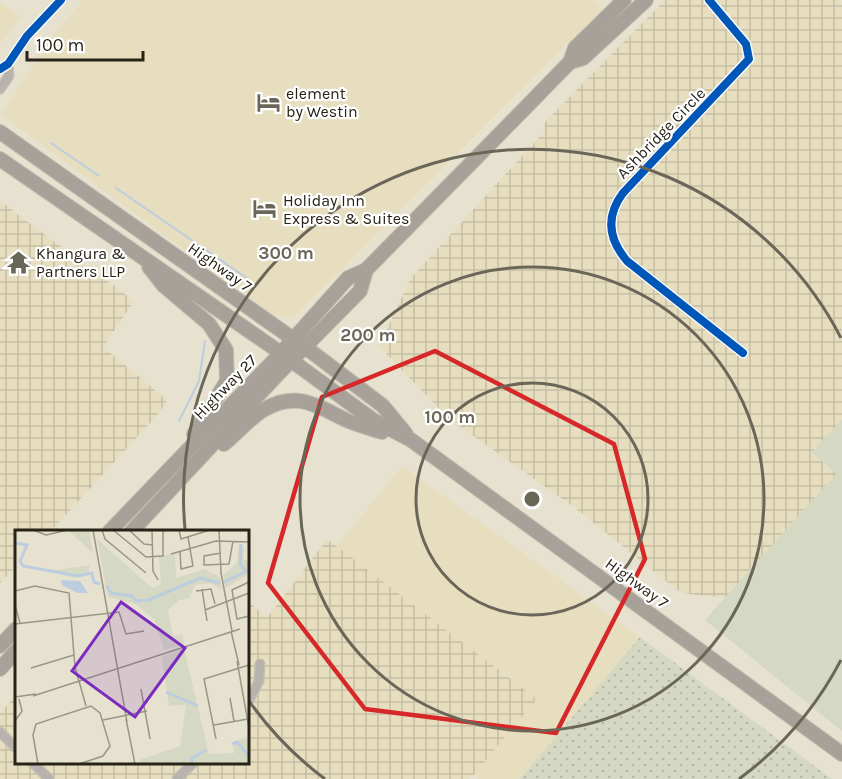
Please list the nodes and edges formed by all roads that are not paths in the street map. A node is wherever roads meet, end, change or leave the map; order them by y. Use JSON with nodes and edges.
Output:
{"nodes":[{"id":1,"x":61,"y":0,"type":"edge"},
{"id":2,"x":624,"y":0,"type":"edge"},
{"id":3,"x":646,"y":0,"type":"edge"},
{"id":4,"x":708,"y":1,"type":"edge"},
{"id":5,"x":570,"y":62,"type":"junction"},
{"id":6,"x":8,"y":64,"type":"junction"},
{"id":7,"x":0,"y":69,"type":"edge"},
{"id":8,"x":0,"y":89,"type":"edge"},
{"id":9,"x":0,"y":132,"type":"edge"},
{"id":10,"x":0,"y":159,"type":"edge"},
{"id":11,"x":141,"y":255,"type":"junction"},
{"id":12,"x":299,"y":343,"type":"junction"},
{"id":13,"x":743,"y":353,"type":"dead end"},
{"id":14,"x":287,"y":357,"type":"junction"},
{"id":15,"x":411,"y":440,"type":"junction"},
{"id":16,"x":175,"y":462,"type":"junction"},
{"id":17,"x":187,"y":473,"type":"junction"},
{"id":18,"x":110,"y":530,"type":"edge"},
{"id":19,"x":132,"y":530,"type":"edge"},
{"id":20,"x":15,"y":630,"type":"edge"},
{"id":21,"x":0,"y":646,"type":"edge"},
{"id":22,"x":15,"y":652,"type":"edge"},
{"id":23,"x":260,"y":664,"type":"dead end"},
{"id":24,"x":0,"y":669,"type":"edge"},
{"id":25,"x":249,"y":700,"type":"edge"},
{"id":26,"x":0,"y":732,"type":"edge"},
{"id":27,"x":15,"y":747,"type":"edge"},
{"id":28,"x":842,"y":754,"type":"edge"},
{"id":29,"x":34,"y":764,"type":"edge"},
{"id":30,"x":192,"y":764,"type":"edge"},
{"id":31,"x":49,"y":779,"type":"edge"},
{"id":32,"x":177,"y":779,"type":"edge"}],
"edges":[{"from":1,"to":6,"type":"street"},
{"from":2,"to":5,"type":"main road","name":"Highway 27"},
{"from":3,"to":5,"type":"main road","name":"Highway 27"},
{"from":4,"to":13,"type":"street","name":"Ashbridge Circle"},
{"from":5,"to":12,"type":"main road","name":"Highway 27"},
{"from":6,"to":7,"type":"street"},
{"from":6,"to":8,"type":"street"},
{"from":9,"to":12,"type":"main road","name":"Highway 7"},
{"from":10,"to":11,"type":"main road","name":"Highway 7"},
{"from":11,"to":14,"type":"main road","name":"Highway 7"},
{"from":11,"to":16,"type":"main road"},
{"from":12,"to":14,"type":"main road","name":"Highway 27"},
{"from":12,"to":15,"type":"main road","name":"Highway 7"},
{"from":14,"to":15,"type":"main road","name":"Highway 7"},
{"from":14,"to":16,"type":"main road","name":"Highway 27"},
{"from":14,"to":17,"type":"main road","name":"Highway 27"},
{"from":15,"to":17,"type":"main road"},
{"from":15,"to":28,"type":"main road","name":"Highway 7"},
{"from":16,"to":18,"type":"main road","name":"Highway 27"},
{"from":17,"to":19,"type":"main road","name":"Highway 27"},
{"from":20,"to":21,"type":"main road"},
{"from":22,"to":24,"type":"main road"},
{"from":23,"to":25,"type":"street"},
{"from":26,"to":27,"type":"street"},
{"from":29,"to":31,"type":"street"},
{"from":30,"to":32,"type":"street"}]}
